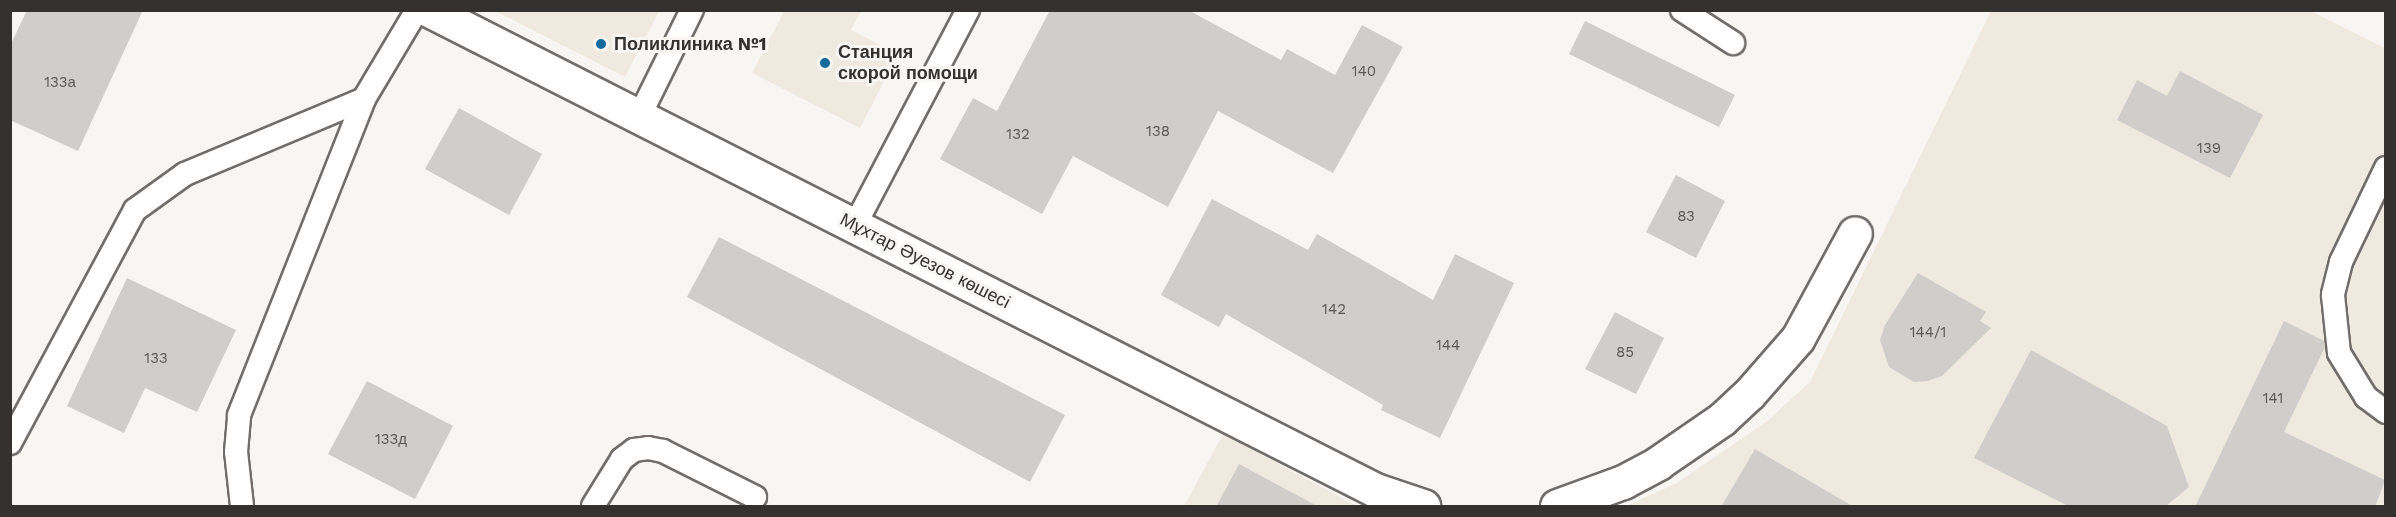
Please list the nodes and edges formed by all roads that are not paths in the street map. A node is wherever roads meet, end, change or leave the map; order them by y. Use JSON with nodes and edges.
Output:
{"nodes":[{"id":1,"x":417,"y":10,"type":"edge"},
{"id":2,"x":429,"y":10,"type":"edge"},
{"id":3,"x":692,"y":10,"type":"edge"},
{"id":4,"x":968,"y":10,"type":"edge"},
{"id":5,"x":1682,"y":10,"type":"edge"},
{"id":6,"x":1733,"y":43,"type":"dead end"},
{"id":7,"x":364,"y":99,"type":"junction"},
{"id":8,"x":640,"y":115,"type":"junction"},
{"id":9,"x":2385,"y":168,"type":"edge"},
{"id":10,"x":855,"y":225,"type":"junction"},
{"id":11,"x":1856,"y":233,"type":"dead end"},
{"id":12,"x":2385,"y":412,"type":"edge"},
{"id":13,"x":10,"y":443,"type":"edge"},
{"id":14,"x":755,"y":497,"type":"dead end"},
{"id":15,"x":242,"y":507,"type":"edge"},
{"id":16,"x":593,"y":507,"type":"edge"},
{"id":17,"x":1423,"y":507,"type":"edge"},
{"id":18,"x":1557,"y":507,"type":"edge"}],
"edges":[{"from":1,"to":7,"type":"lane"},
{"from":2,"to":8,"type":"street","name":"Мұхтар Әуезов көшесі"},
{"from":3,"to":8,"type":"lane"},
{"from":4,"to":10,"type":"lane"},
{"from":5,"to":6,"type":"lane"},
{"from":7,"to":13,"type":"lane"},
{"from":7,"to":15,"type":"lane"},
{"from":8,"to":10,"type":"street","name":"Мұхтар Әуезов көшесі"},
{"from":9,"to":12,"type":"lane"},
{"from":10,"to":17,"type":"street","name":"Мұхтар Әуезов көшесі"},
{"from":11,"to":18,"type":"street"},
{"from":14,"to":16,"type":"lane"}]}
